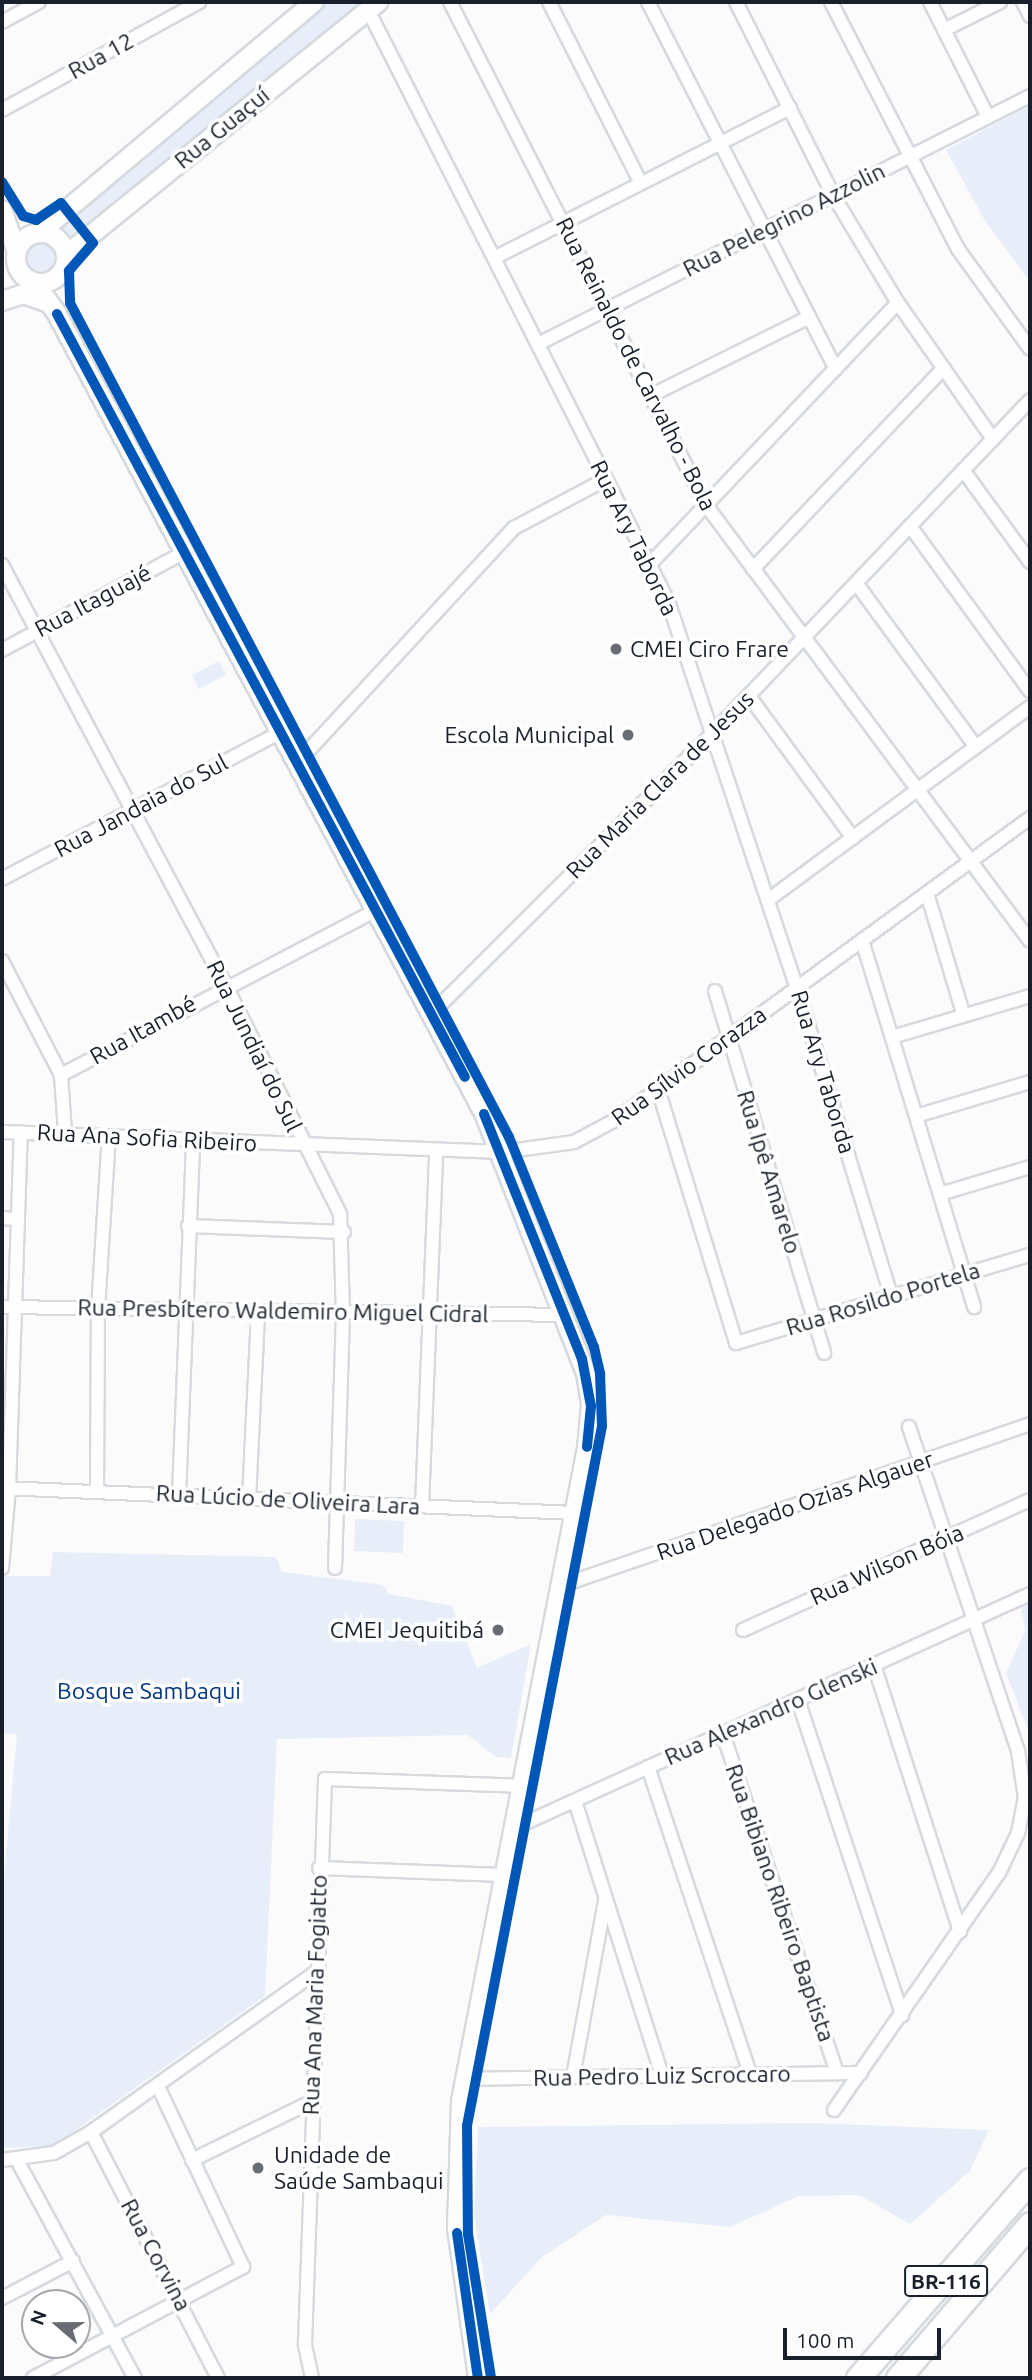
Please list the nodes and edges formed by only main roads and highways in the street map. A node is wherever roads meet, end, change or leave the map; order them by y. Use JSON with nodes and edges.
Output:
{"nodes":[{"id":1,"x":314,"y":2,"type":"edge"},
{"id":2,"x":373,"y":6,"type":"edge"},
{"id":3,"x":5,"y":215,"type":"edge"},
{"id":4,"x":37,"y":234,"type":"junction"},
{"id":5,"x":66,"y":255,"type":"junction"},
{"id":6,"x":12,"y":259,"type":"edge"},
{"id":7,"x":58,"y":277,"type":"junction"},
{"id":8,"x":31,"y":281,"type":"junction"},
{"id":9,"x":9,"y":298,"type":"edge"},
{"id":10,"x":55,"y":310,"type":"junction"},
{"id":11,"x":1030,"y":2180,"type":"edge"},
{"id":12,"x":1030,"y":2224,"type":"edge"},
{"id":13,"x":478,"y":2378,"type":"edge"},
{"id":14,"x":858,"y":2378,"type":"edge"},
{"id":15,"x":898,"y":2378,"type":"edge"}],
"edges":[{"from":1,"to":4,"type":"main road","name":"Rua Guaçuí"},
{"from":2,"to":5,"type":"main road","name":"Rua Guaçuí"},
{"from":3,"to":4,"type":"main road"},
{"from":3,"to":6,"type":"main road"},
{"from":4,"to":5,"type":"main road"},
{"from":4,"to":6,"type":"main road"},
{"from":5,"to":7,"type":"main road"},
{"from":6,"to":8,"type":"main road"},
{"from":7,"to":8,"type":"main road"},
{"from":7,"to":10,"type":"main road"},
{"from":8,"to":9,"type":"main road"},
{"from":8,"to":10,"type":"main road"},
{"from":9,"to":10,"type":"main road"},
{"from":10,"to":13,"type":"main road"},
{"from":11,"to":14,"type":"highway","number":"BR-116"},
{"from":12,"to":15,"type":"highway","number":"BR-116"}]}
